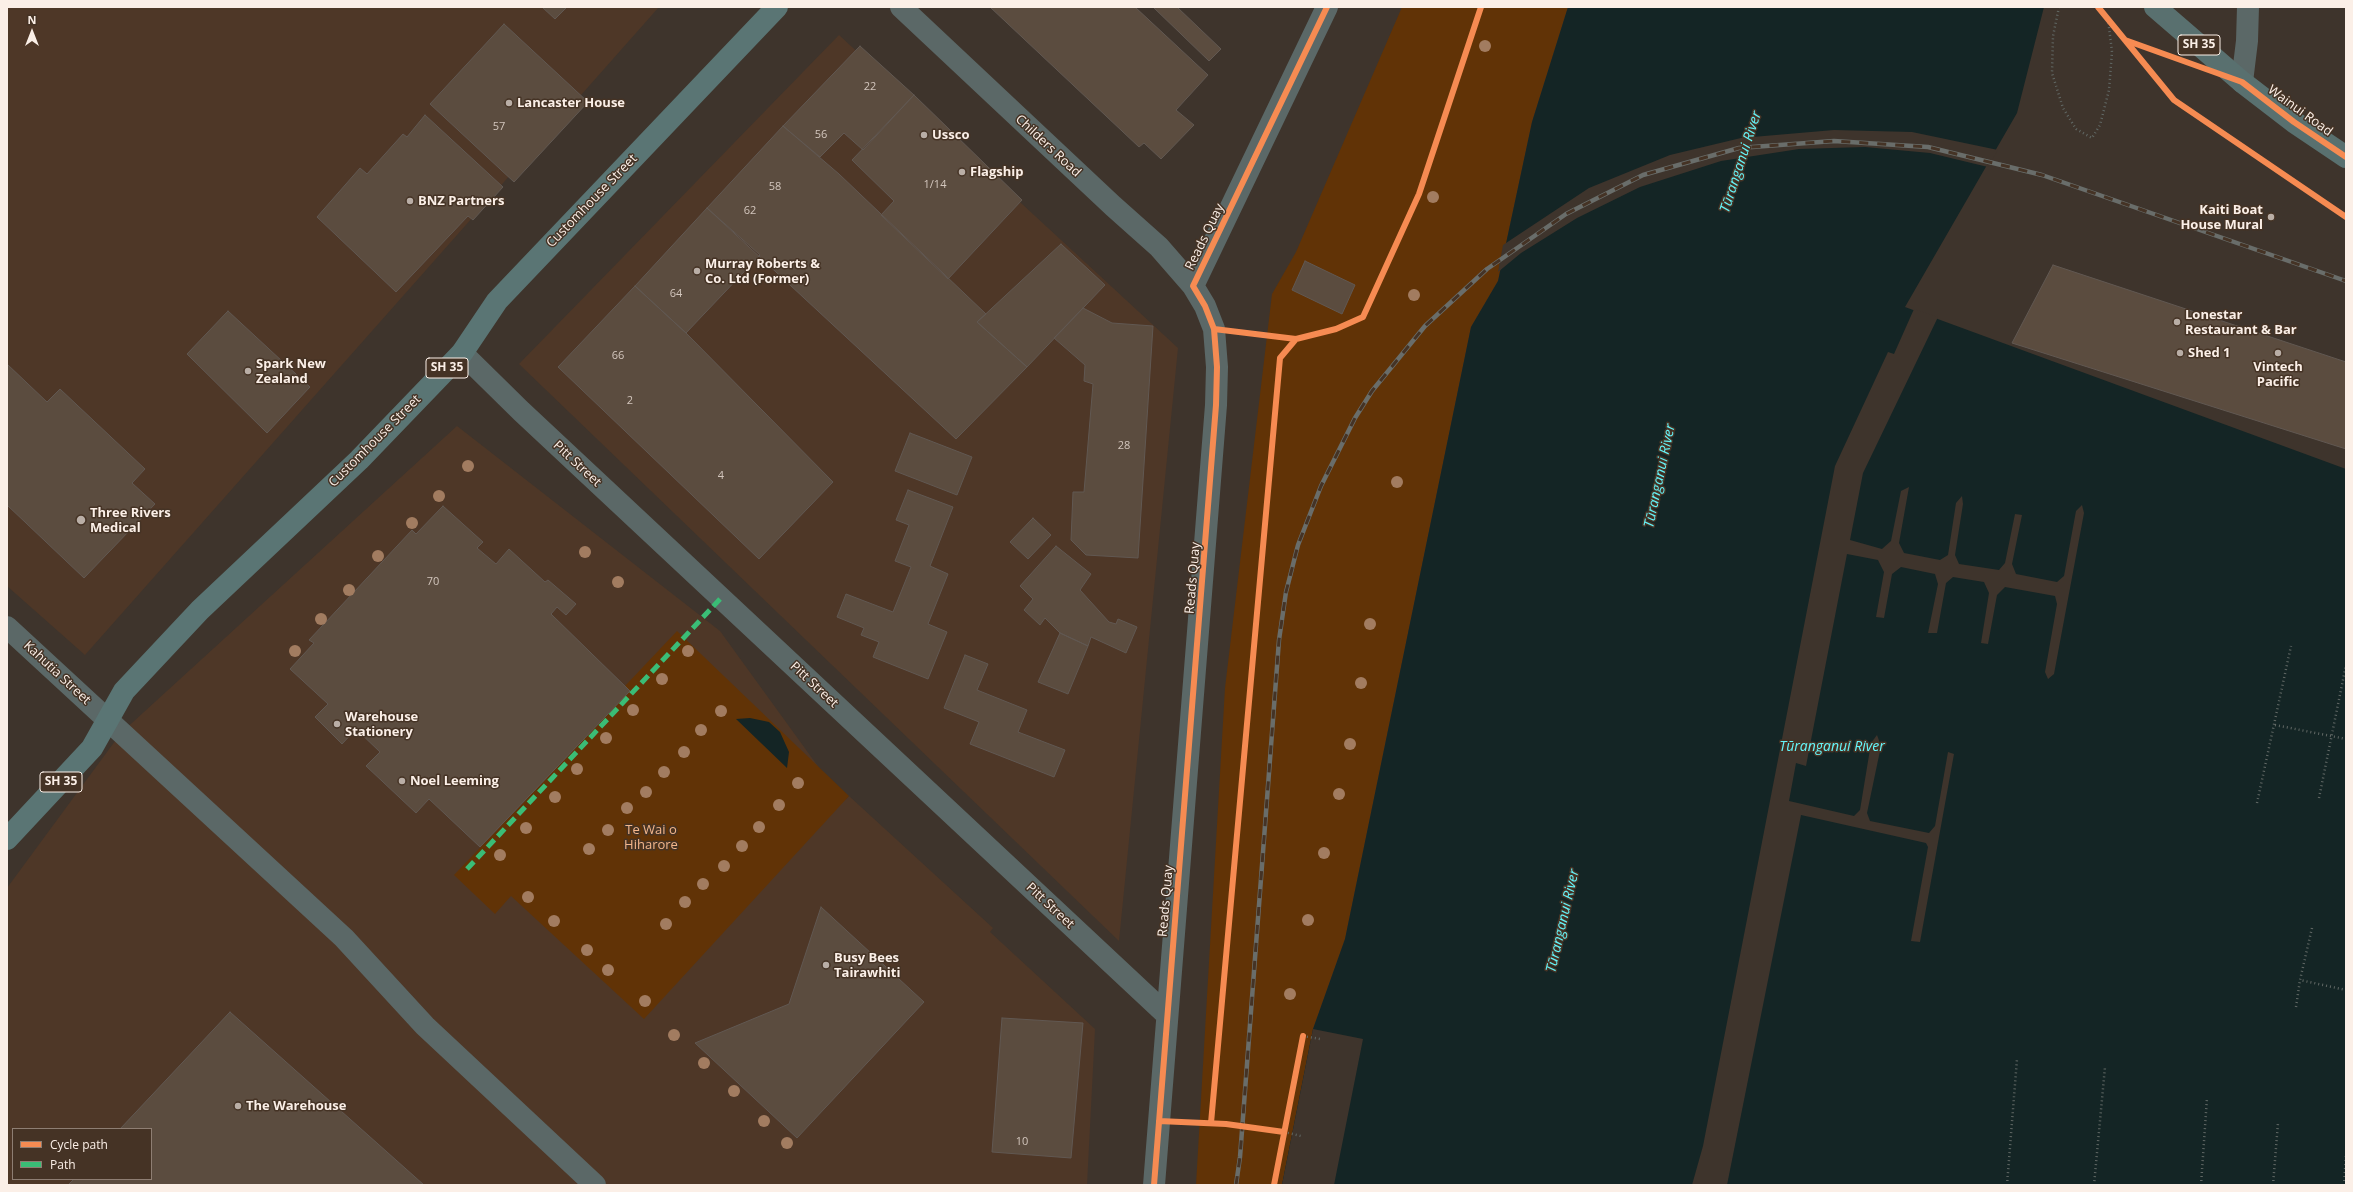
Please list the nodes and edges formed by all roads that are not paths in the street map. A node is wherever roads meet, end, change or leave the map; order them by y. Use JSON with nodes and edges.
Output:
{"nodes":[{"id":1,"x":777,"y":7,"type":"edge"},
{"id":2,"x":901,"y":7,"type":"edge"},
{"id":3,"x":1327,"y":7,"type":"edge"},
{"id":4,"x":2155,"y":7,"type":"edge"},
{"id":5,"x":2248,"y":7,"type":"edge"},
{"id":6,"x":2242,"y":82,"type":"junction"},
{"id":7,"x":2346,"y":157,"type":"edge"},
{"id":8,"x":1193,"y":286,"type":"junction"},
{"id":9,"x":462,"y":353,"type":"junction"},
{"id":10,"x":7,"y":627,"type":"edge"},
{"id":11,"x":108,"y":719,"type":"junction"},
{"id":12,"x":7,"y":839,"type":"edge"},
{"id":13,"x":1167,"y":1016,"type":"junction"},
{"id":14,"x":595,"y":1185,"type":"edge"},
{"id":15,"x":1154,"y":1185,"type":"edge"}],
"edges":[{"from":1,"to":9,"type":"highway","name":"Customhouse Street","number":"SH 35"},
{"from":2,"to":8,"type":"street","name":"Childers Road"},
{"from":3,"to":8,"type":"street","name":"Reads Quay"},
{"from":4,"to":6,"type":"main road","number":"SH 35"},
{"from":5,"to":6,"type":"street"},
{"from":6,"to":7,"type":"main road","name":"Wainui Road","number":"SH 35"},
{"from":8,"to":13,"type":"street","name":"Reads Quay"},
{"from":9,"to":11,"type":"highway","name":"Customhouse Street","number":"SH 35"},
{"from":9,"to":13,"type":"street","name":"Pitt Street"},
{"from":10,"to":11,"type":"street","name":"Kahutia Street"},
{"from":11,"to":12,"type":"highway","name":"Customhouse Street","number":"SH 35"},
{"from":11,"to":14,"type":"street","name":"Kahutia Street"},
{"from":13,"to":15,"type":"street","name":"Reads Quay"}]}
